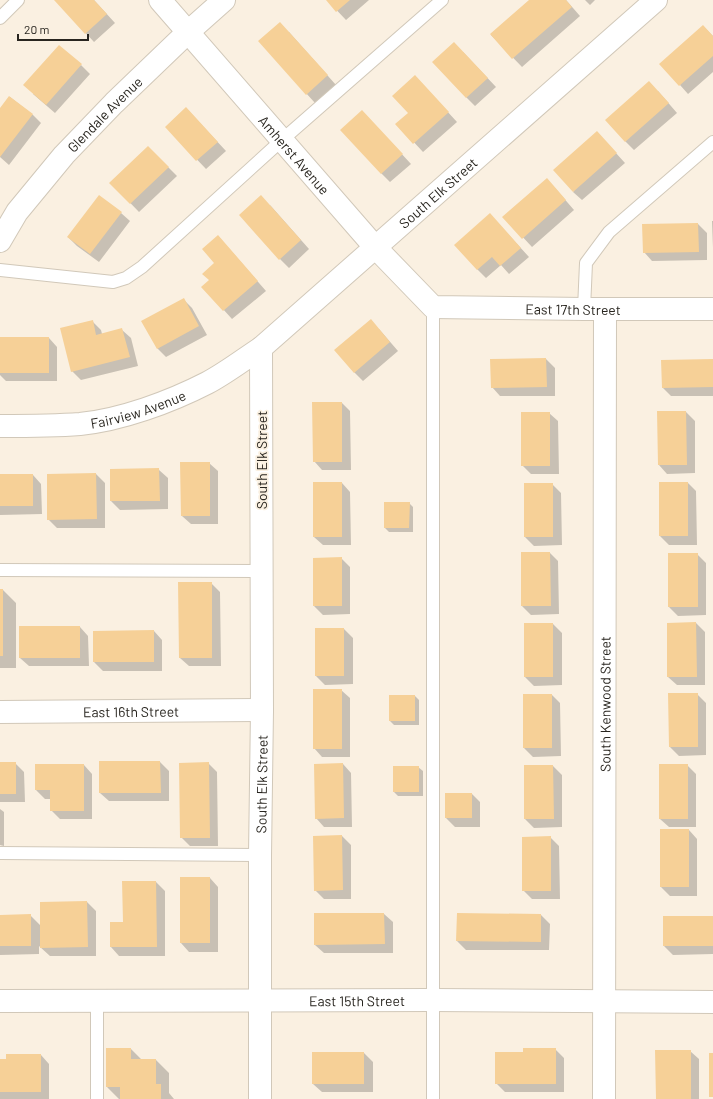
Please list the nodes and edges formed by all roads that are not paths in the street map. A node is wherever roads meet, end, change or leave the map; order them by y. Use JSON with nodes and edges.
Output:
{"nodes":[{"id":1,"x":18,"y":0,"type":"edge"},
{"id":2,"x":160,"y":0,"type":"edge"},
{"id":3,"x":224,"y":0,"type":"edge"},
{"id":4,"x":442,"y":0,"type":"edge"},
{"id":5,"x":656,"y":0,"type":"edge"},
{"id":6,"x":0,"y":18,"type":"edge"},
{"id":7,"x":188,"y":32,"type":"junction"},
{"id":8,"x":282,"y":140,"type":"junction"},
{"id":9,"x":713,"y":142,"type":"edge"},
{"id":10,"x":0,"y":241,"type":"edge"},
{"id":11,"x":375,"y":247,"type":"junction"},
{"id":12,"x":0,"y":270,"type":"edge"},
{"id":13,"x":433,"y":307,"type":"junction"},
{"id":14,"x":594,"y":309,"type":"junction"},
{"id":15,"x":713,"y":309,"type":"edge"},
{"id":16,"x":261,"y":348,"type":"junction"},
{"id":17,"x":0,"y":426,"type":"edge"},
{"id":18,"x":0,"y":570,"type":"edge"},
{"id":19,"x":261,"y":571,"type":"junction"},
{"id":20,"x":262,"y":710,"type":"junction"},
{"id":21,"x":0,"y":712,"type":"edge"},
{"id":22,"x":0,"y":852,"type":"edge"},
{"id":23,"x":260,"y":854,"type":"junction"},
{"id":24,"x":432,"y":1000,"type":"junction"},
{"id":25,"x":604,"y":1001,"type":"junction"},
{"id":26,"x":0,"y":1002,"type":"edge"},
{"id":27,"x":97,"y":1002,"type":"junction"},
{"id":28,"x":260,"y":1002,"type":"junction"},
{"id":29,"x":713,"y":1002,"type":"edge"},
{"id":30,"x":97,"y":1099,"type":"edge"},
{"id":31,"x":260,"y":1099,"type":"edge"},
{"id":32,"x":433,"y":1099,"type":"edge"},
{"id":33,"x":604,"y":1099,"type":"edge"}],
"edges":[{"from":1,"to":6,"type":"lane"},
{"from":2,"to":7,"type":"street","name":"Amherst Avenue"},
{"from":3,"to":7,"type":"street","name":"Glendale Avenue"},
{"from":4,"to":8,"type":"lane"},
{"from":5,"to":11,"type":"street","name":"South Elk Street"},
{"from":7,"to":8,"type":"street","name":"Amherst Avenue"},
{"from":7,"to":10,"type":"street","name":"Glendale Avenue"},
{"from":8,"to":11,"type":"street","name":"Amherst Avenue"},
{"from":8,"to":12,"type":"lane"},
{"from":9,"to":14,"type":"lane"},
{"from":11,"to":13,"type":"street","name":"Amherst Avenue"},
{"from":11,"to":16,"type":"street","name":"South Elk Street"},
{"from":13,"to":14,"type":"street","name":"East 17th Street"},
{"from":13,"to":24,"type":"lane"},
{"from":14,"to":15,"type":"street","name":"East 17th Street"},
{"from":14,"to":25,"type":"street","name":"South Kenwood Street"},
{"from":16,"to":17,"type":"street","name":"Fairview Avenue"},
{"from":16,"to":19,"type":"street","name":"South Elk Street"},
{"from":18,"to":19,"type":"lane"},
{"from":19,"to":20,"type":"street","name":"South Elk Street"},
{"from":20,"to":21,"type":"street","name":"East 16th Street"},
{"from":20,"to":23,"type":"street","name":"South Elk Street"},
{"from":22,"to":23,"type":"lane"},
{"from":23,"to":28,"type":"street","name":"South Elk Street"},
{"from":24,"to":25,"type":"street","name":"East 15th Street"},
{"from":24,"to":28,"type":"street","name":"East 15th Street"},
{"from":24,"to":32,"type":"lane"},
{"from":25,"to":29,"type":"street","name":"East 15th Street"},
{"from":25,"to":33,"type":"street","name":"South Kenwood Street"},
{"from":26,"to":27,"type":"street","name":"East 15th Street"},
{"from":27,"to":28,"type":"street","name":"East 15th Street"},
{"from":27,"to":30,"type":"lane"},
{"from":28,"to":31,"type":"street","name":"South Elk Street"}]}
